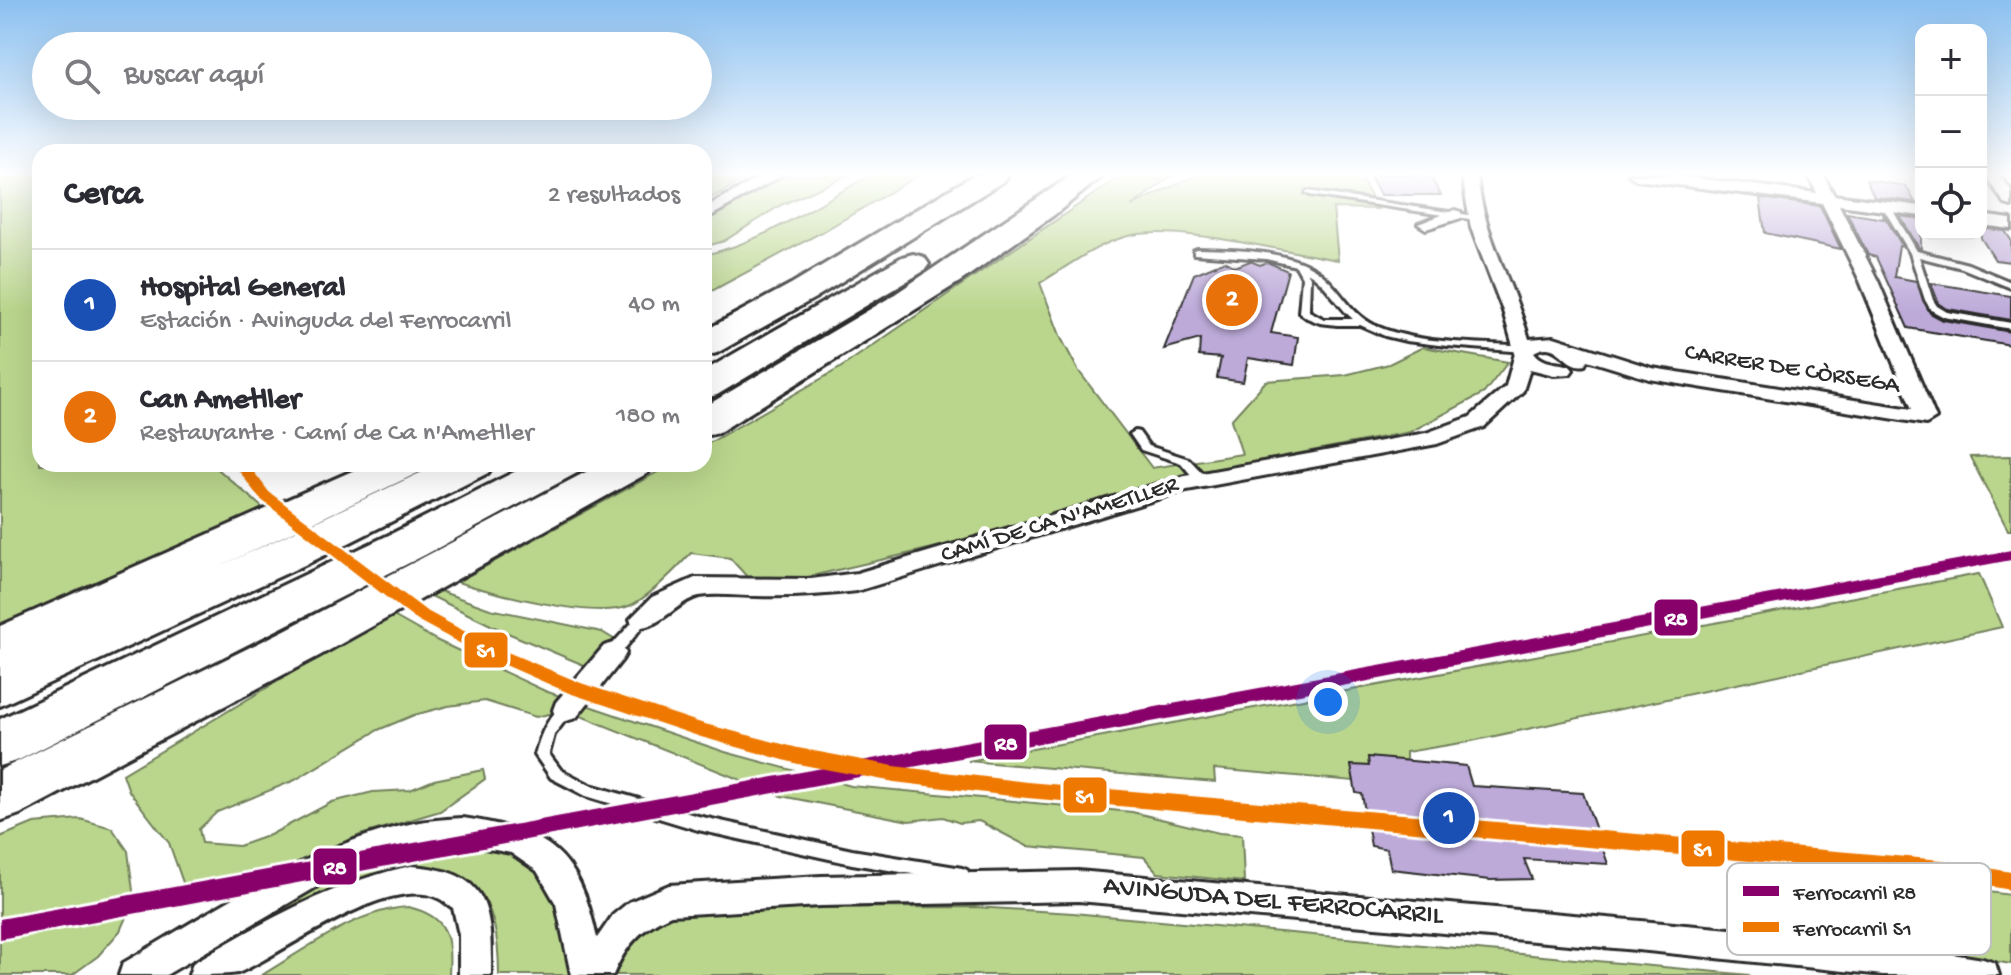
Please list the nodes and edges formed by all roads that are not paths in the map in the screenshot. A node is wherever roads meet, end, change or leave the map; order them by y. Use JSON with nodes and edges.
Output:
{"nodes":[{"id":1,"x":866,"y":220,"type":"edge"},
{"id":2,"x":919,"y":220,"type":"edge"},
{"id":3,"x":994,"y":220,"type":"edge"},
{"id":4,"x":1024,"y":220,"type":"edge"},
{"id":5,"x":1437,"y":220,"type":"edge"},
{"id":6,"x":1477,"y":220,"type":"edge"},
{"id":7,"x":1838,"y":220,"type":"edge"},
{"id":8,"x":1895,"y":220,"type":"edge"},
{"id":9,"x":1987,"y":221,"type":"edge"},
{"id":10,"x":1426,"y":224,"type":"dead end"},
{"id":11,"x":2011,"y":224,"type":"edge"},
{"id":12,"x":1197,"y":252,"type":"dead end"},
{"id":13,"x":1914,"y":253,"type":"junction"},
{"id":14,"x":1297,"y":264,"type":"junction"},
{"id":15,"x":2011,"y":285,"type":"edge"},
{"id":16,"x":712,"y":309,"type":"edge"},
{"id":17,"x":1511,"y":310,"type":"junction"},
{"id":18,"x":1360,"y":322,"type":"junction"},
{"id":19,"x":2011,"y":326,"type":"edge"},
{"id":20,"x":712,"y":341,"type":"edge"},
{"id":21,"x":1525,"y":351,"type":"junction"},
{"id":22,"x":1565,"y":358,"type":"junction"},
{"id":23,"x":712,"y":382,"type":"edge"},
{"id":24,"x":1516,"y":387,"type":"junction"},
{"id":25,"x":712,"y":419,"type":"edge"},
{"id":26,"x":1135,"y":434,"type":"dead end"},
{"id":27,"x":395,"y":472,"type":"edge"},
{"id":28,"x":450,"y":472,"type":"edge"},
{"id":29,"x":551,"y":472,"type":"edge"},
{"id":30,"x":616,"y":472,"type":"edge"},
{"id":31,"x":1202,"y":480,"type":"junction"},
{"id":32,"x":364,"y":500,"type":"junction"},
{"id":33,"x":281,"y":540,"type":"junction"},
{"id":34,"x":424,"y":557,"type":"junction"},
{"id":35,"x":350,"y":595,"type":"junction"},
{"id":36,"x":642,"y":619,"type":"joint"},
{"id":37,"x":0,"y":647,"type":"edge"},
{"id":38,"x":613,"y":653,"type":"joint"},
{"id":39,"x":0,"y":686,"type":"edge"},
{"id":40,"x":566,"y":710,"type":"joint"},
{"id":41,"x":0,"y":744,"type":"edge"},
{"id":42,"x":0,"y":797,"type":"edge"},
{"id":43,"x":1078,"y":886,"type":"junction"},
{"id":44,"x":1727,"y":942,"type":"edge"},
{"id":45,"x":1848,"y":955,"type":"edge"},
{"id":46,"x":135,"y":975,"type":"edge"},
{"id":47,"x":205,"y":975,"type":"edge"},
{"id":48,"x":475,"y":975,"type":"edge"},
{"id":49,"x":587,"y":975,"type":"edge"},
{"id":50,"x":596,"y":975,"type":"edge"},
{"id":51,"x":1983,"y":975,"type":"edge"}],
"edges":[{"from":1,"to":16,"type":"highway"},
{"from":2,"to":20,"type":"highway"},
{"from":3,"to":23,"type":"highway"},
{"from":4,"to":25,"type":"highway"},
{"from":5,"to":10,"type":"street"},
{"from":6,"to":17,"type":"street"},
{"from":7,"to":22,"type":"street","name":"CARRER DE CÒRSEGA"},
{"from":8,"to":13,"type":"lane"},
{"from":9,"to":11,"type":"street"},
{"from":12,"to":14,"type":"lane"},
{"from":13,"to":15,"type":"lane"},
{"from":13,"to":19,"type":"lane"},
{"from":14,"to":18,"type":"lane"},
{"from":14,"to":18,"type":"lane"},
{"from":17,"to":21,"type":"street"},
{"from":17,"to":22,"type":"street"},
{"from":18,"to":21,"type":"lane"},
{"from":21,"to":22,"type":"street"},
{"from":21,"to":22,"type":"street"},
{"from":21,"to":24,"type":"street"},
{"from":22,"to":24,"type":"street","name":"CAMÍ DE CA N'AMETLLER"},
{"from":24,"to":31,"type":"street","name":"CAMÍ DE CA N'AMETLLER"},
{"from":26,"to":31,"type":"lane"},
{"from":27,"to":32,"type":"highway"},
{"from":28,"to":32,"type":"highway"},
{"from":29,"to":34,"type":"highway"},
{"from":30,"to":34,"type":"highway"},
{"from":31,"to":36,"type":"street","name":"CAMÍ DE CA N'AMETLLER"},
{"from":32,"to":33,"type":"highway"},
{"from":33,"to":37,"type":"highway"},
{"from":33,"to":39,"type":"highway"},
{"from":34,"to":35,"type":"highway"},
{"from":35,"to":41,"type":"highway"},
{"from":35,"to":42,"type":"highway"},
{"from":36,"to":38,"type":"lane","name":"CAMÍ DE CA N'AMETLLER"},
{"from":38,"to":40,"type":"street"},
{"from":40,"to":43,"type":"lane"},
{"from":43,"to":44,"type":"street","name":"AVINGUDA DEL FERROCARRIL"},
{"from":43,"to":50,"type":"street","name":"AVINGUDA DEL FERROCARRIL"},
{"from":45,"to":51,"type":"street","name":"AVINGUDA DEL FERROCARRIL"},
{"from":46,"to":49,"type":"street"},
{"from":47,"to":48,"type":"street"}]}
